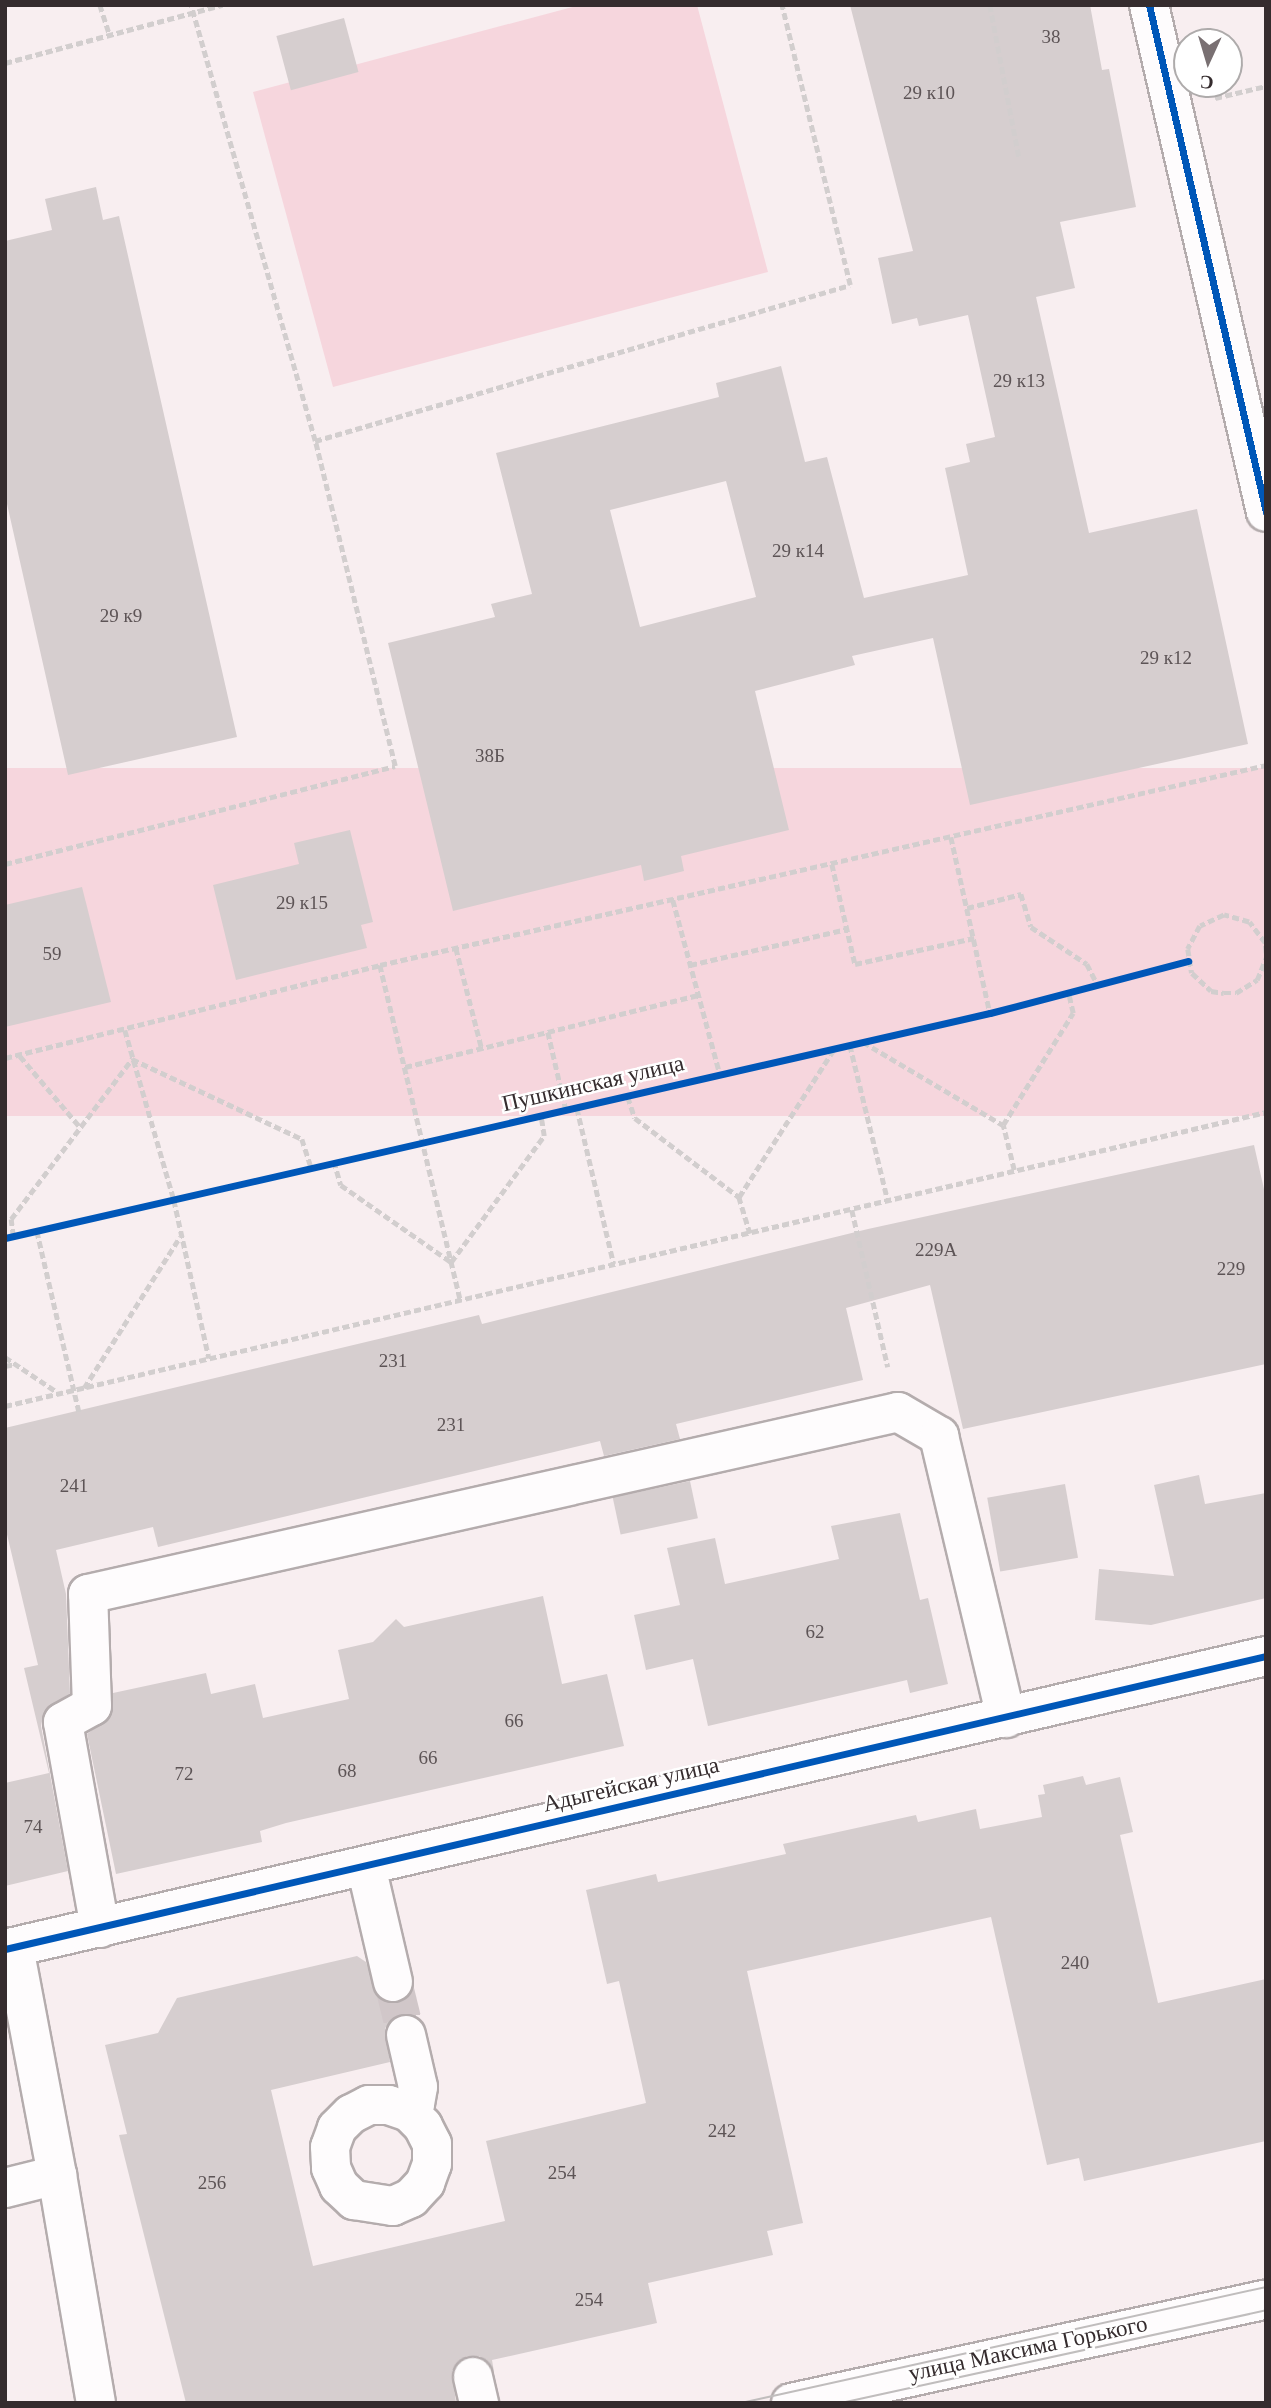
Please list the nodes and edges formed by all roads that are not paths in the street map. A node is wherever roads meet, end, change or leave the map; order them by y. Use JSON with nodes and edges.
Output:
{"nodes":[{"id":1,"x":1149,"y":5,"type":"edge"},
{"id":2,"x":1266,"y":512,"type":"edge"},
{"id":3,"x":1266,"y":1656,"type":"edge"},
{"id":4,"x":1006,"y":1718,"type":"junction"},
{"id":5,"x":366,"y":1866,"type":"junction"},
{"id":6,"x":100,"y":1928,"type":"junction"},
{"id":7,"x":10,"y":1948,"type":"edge"},
{"id":8,"x":393,"y":1982,"type":"tunnel mouth"},
{"id":9,"x":406,"y":2035,"type":"tunnel mouth"},
{"id":10,"x":409,"y":2112,"type":"dead end"},
{"id":11,"x":57,"y":2175,"type":"junction"},
{"id":12,"x":5,"y":2188,"type":"edge"},
{"id":13,"x":1266,"y":2298,"type":"edge"},
{"id":14,"x":96,"y":2403,"type":"edge"},
{"id":15,"x":790,"y":2403,"type":"edge"}],
"edges":[{"from":1,"to":2,"type":"street"},
{"from":3,"to":4,"type":"street","name":"Адыгейская улица"},
{"from":4,"to":5,"type":"street","name":"Адыгейская улица"},
{"from":4,"to":6,"type":"street"},
{"from":5,"to":6,"type":"street","name":"Адыгейская улица"},
{"from":5,"to":8,"type":"street"},
{"from":6,"to":7,"type":"street","name":"Адыгейская улица"},
{"from":7,"to":11,"type":"street"},
{"from":9,"to":10,"type":"street"},
{"from":11,"to":12,"type":"street"},
{"from":11,"to":14,"type":"street"},
{"from":13,"to":15,"type":"street","name":"улица Максима Горького"}]}
